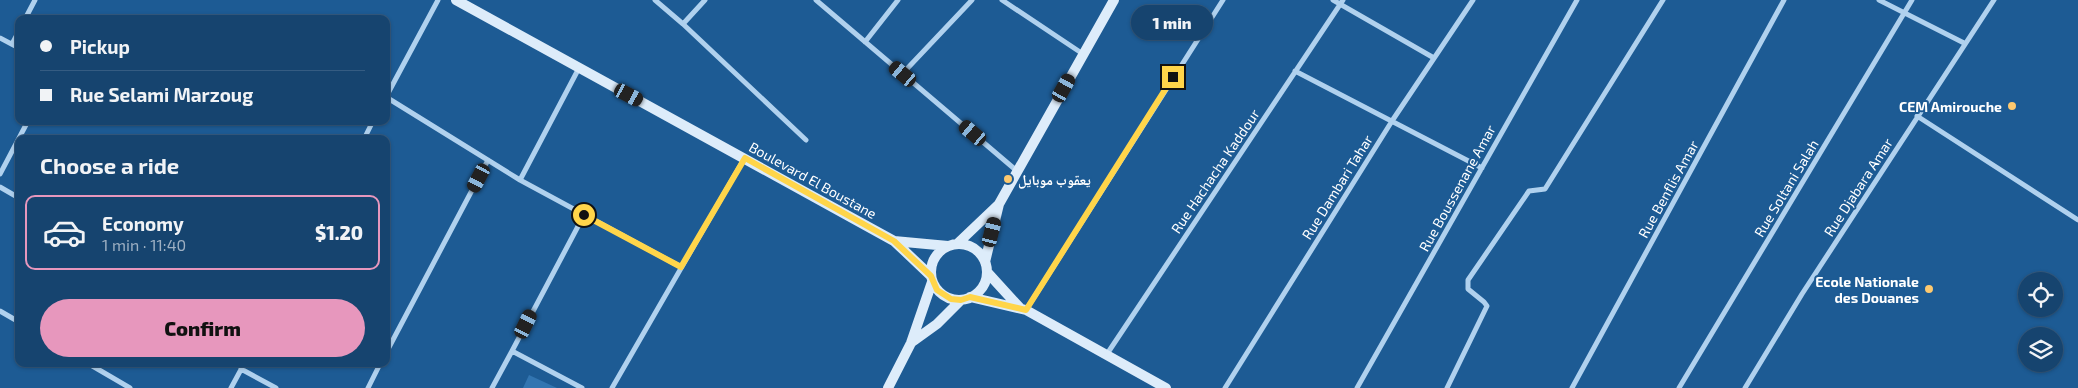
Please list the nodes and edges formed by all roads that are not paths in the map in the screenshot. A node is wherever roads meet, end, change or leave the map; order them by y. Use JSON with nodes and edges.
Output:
{"nodes":[{"id":1,"x":35,"y":0,"type":"edge"},
{"id":2,"x":438,"y":0,"type":"edge"},
{"id":3,"x":456,"y":0,"type":"edge"},
{"id":4,"x":654,"y":0,"type":"edge"},
{"id":5,"x":705,"y":0,"type":"edge"},
{"id":6,"x":816,"y":0,"type":"edge"},
{"id":7,"x":898,"y":0,"type":"edge"},
{"id":8,"x":972,"y":0,"type":"edge"},
{"id":9,"x":1002,"y":0,"type":"edge"},
{"id":10,"x":1114,"y":0,"type":"edge"},
{"id":11,"x":1223,"y":0,"type":"edge"},
{"id":12,"x":1333,"y":0,"type":"edge"},
{"id":13,"x":1473,"y":0,"type":"edge"},
{"id":14,"x":1577,"y":0,"type":"edge"},
{"id":15,"x":1663,"y":0,"type":"edge"},
{"id":16,"x":1784,"y":0,"type":"edge"},
{"id":17,"x":1879,"y":0,"type":"edge"},
{"id":18,"x":1912,"y":0,"type":"edge"},
{"id":19,"x":1994,"y":0,"type":"edge"},
{"id":20,"x":1341,"y":2,"type":"edge"},
{"id":21,"x":1904,"y":13,"type":"junction"},
{"id":22,"x":27,"y":15,"type":"edge"},
{"id":23,"x":683,"y":24,"type":"junction"},
{"id":24,"x":0,"y":38,"type":"edge"},
{"id":25,"x":15,"y":38,"type":"edge"},
{"id":26,"x":865,"y":42,"type":"junction"},
{"id":27,"x":1964,"y":43,"type":"junction"},
{"id":28,"x":12,"y":44,"type":"junction"},
{"id":29,"x":15,"y":46,"type":"edge"},
{"id":30,"x":1082,"y":54,"type":"junction"},
{"id":31,"x":1434,"y":58,"type":"junction"},
{"id":32,"x":579,"y":67,"type":"junction"},
{"id":33,"x":1295,"y":70,"type":"junction"},
{"id":34,"x":903,"y":74,"type":"junction"},
{"id":35,"x":390,"y":90,"type":"edge"},
{"id":36,"x":390,"y":99,"type":"edge"},
{"id":37,"x":1917,"y":116,"type":"junction"},
{"id":38,"x":1392,"y":121,"type":"junction"},
{"id":39,"x":806,"y":140,"type":"dead end"},
{"id":40,"x":15,"y":146,"type":"edge"},
{"id":41,"x":745,"y":158,"type":"junction"},
{"id":42,"x":488,"y":160,"type":"junction"},
{"id":43,"x":1482,"y":168,"type":"junction"},
{"id":44,"x":1017,"y":171,"type":"junction"},
{"id":45,"x":0,"y":174,"type":"edge"},
{"id":46,"x":520,"y":180,"type":"junction"},
{"id":47,"x":0,"y":187,"type":"edge"},
{"id":48,"x":15,"y":196,"type":"edge"},
{"id":49,"x":999,"y":204,"type":"junction"},
{"id":50,"x":584,"y":215,"type":"junction"},
{"id":51,"x":2078,"y":220,"type":"edge"},
{"id":52,"x":894,"y":241,"type":"junction"},
{"id":53,"x":952,"y":245,"type":"junction"},
{"id":54,"x":681,"y":267,"type":"junction"},
{"id":55,"x":986,"y":267,"type":"junction"},
{"id":56,"x":932,"y":279,"type":"junction"},
{"id":57,"x":966,"y":299,"type":"junction"},
{"id":58,"x":1023,"y":309,"type":"junction"},
{"id":59,"x":0,"y":312,"type":"edge"},
{"id":60,"x":15,"y":320,"type":"edge"},
{"id":61,"x":911,"y":343,"type":"junction"},
{"id":62,"x":390,"y":345,"type":"edge"},
{"id":63,"x":512,"y":351,"type":"junction"},
{"id":64,"x":1106,"y":355,"type":"junction"},
{"id":65,"x":94,"y":367,"type":"edge"},
{"id":66,"x":378,"y":367,"type":"edge"},
{"id":67,"x":241,"y":369,"type":"joint"},
{"id":68,"x":130,"y":388,"type":"edge"},
{"id":69,"x":230,"y":388,"type":"edge"},
{"id":70,"x":276,"y":388,"type":"edge"},
{"id":71,"x":368,"y":388,"type":"edge"},
{"id":72,"x":492,"y":388,"type":"edge"},
{"id":73,"x":582,"y":388,"type":"edge"},
{"id":74,"x":612,"y":388,"type":"edge"},
{"id":75,"x":888,"y":388,"type":"edge"},
{"id":76,"x":1166,"y":388,"type":"edge"},
{"id":77,"x":1225,"y":388,"type":"edge"},
{"id":78,"x":1357,"y":388,"type":"edge"},
{"id":79,"x":1447,"y":388,"type":"edge"},
{"id":80,"x":1572,"y":388,"type":"edge"},
{"id":81,"x":1679,"y":388,"type":"edge"},
{"id":82,"x":1745,"y":388,"type":"edge"}],
"edges":[{"from":1,"to":22,"type":"street"},
{"from":2,"to":35,"type":"street"},
{"from":3,"to":32,"type":"main road","name":"Boulevard El Boustane"},
{"from":4,"to":23,"type":"street"},
{"from":5,"to":23,"type":"street"},
{"from":6,"to":26,"type":"street"},
{"from":7,"to":26,"type":"street"},
{"from":8,"to":34,"type":"street"},
{"from":9,"to":30,"type":"street"},
{"from":10,"to":30,"type":"main road"},
{"from":11,"to":58,"type":"street"},
{"from":12,"to":20,"type":"street"},
{"from":13,"to":31,"type":"street","name":"Rue Dambari Tahar"},
{"from":14,"to":43,"type":"street","name":"Rue Boussenane Amar"},
{"from":15,"to":79,"type":"street"},
{"from":16,"to":80,"type":"street","name":"Rue Benflis Amar"},
{"from":17,"to":21,"type":"street"},
{"from":18,"to":21,"type":"street","name":"Rue Soltani Salah"},
{"from":19,"to":27,"type":"street","name":"Rue Djabara Amar"},
{"from":20,"to":31,"type":"street"},
{"from":20,"to":33,"type":"street","name":"Rue Hachacha Kaddour"},
{"from":21,"to":27,"type":"street"},
{"from":21,"to":81,"type":"street","name":"Rue Soltani Salah"},
{"from":23,"to":39,"type":"street"},
{"from":24,"to":28,"type":"street"},
{"from":25,"to":28,"type":"street"},
{"from":26,"to":34,"type":"street"},
{"from":27,"to":37,"type":"street","name":"Rue Djabara Amar"},
{"from":28,"to":29,"type":"street"},
{"from":30,"to":44,"type":"main road"},
{"from":31,"to":38,"type":"street","name":"Rue Dambari Tahar"},
{"from":32,"to":41,"type":"main road","name":"Boulevard El Boustane"},
{"from":32,"to":46,"type":"street"},
{"from":33,"to":38,"type":"street"},
{"from":33,"to":64,"type":"street","name":"Rue Hachacha Kaddour"},
{"from":34,"to":44,"type":"street"},
{"from":36,"to":42,"type":"street"},
{"from":37,"to":51,"type":"street"},
{"from":37,"to":82,"type":"street","name":"Rue Djabara Amar"},
{"from":38,"to":43,"type":"street"},
{"from":38,"to":77,"type":"street","name":"Rue Dambari Tahar"},
{"from":40,"to":45,"type":"street"},
{"from":41,"to":52,"type":"main road","name":"Boulevard El Boustane"},
{"from":41,"to":54,"type":"street"},
{"from":42,"to":46,"type":"street"},
{"from":42,"to":62,"type":"street"},
{"from":43,"to":78,"type":"street","name":"Rue Boussenane Amar"},
{"from":44,"to":49,"type":"main road"},
{"from":46,"to":50,"type":"street"},
{"from":47,"to":48,"type":"street"},
{"from":49,"to":53,"type":"main road"},
{"from":49,"to":55,"type":"main road"},
{"from":50,"to":54,"type":"street"},
{"from":50,"to":63,"type":"street"},
{"from":52,"to":53,"type":"main road"},
{"from":52,"to":56,"type":"main road"},
{"from":53,"to":55,"type":"main road"},
{"from":53,"to":56,"type":"main road"},
{"from":54,"to":74,"type":"street"},
{"from":55,"to":57,"type":"main road"},
{"from":55,"to":58,"type":"main road"},
{"from":56,"to":57,"type":"main road"},
{"from":56,"to":61,"type":"main road"},
{"from":57,"to":58,"type":"main road"},
{"from":57,"to":61,"type":"main road"},
{"from":58,"to":64,"type":"main road"},
{"from":59,"to":60,"type":"street"},
{"from":61,"to":75,"type":"main road"},
{"from":63,"to":72,"type":"street"},
{"from":63,"to":73,"type":"street"},
{"from":64,"to":76,"type":"main road"},
{"from":65,"to":68,"type":"street"},
{"from":66,"to":71,"type":"street"},
{"from":67,"to":69,"type":"street"},
{"from":67,"to":70,"type":"street"}]}
